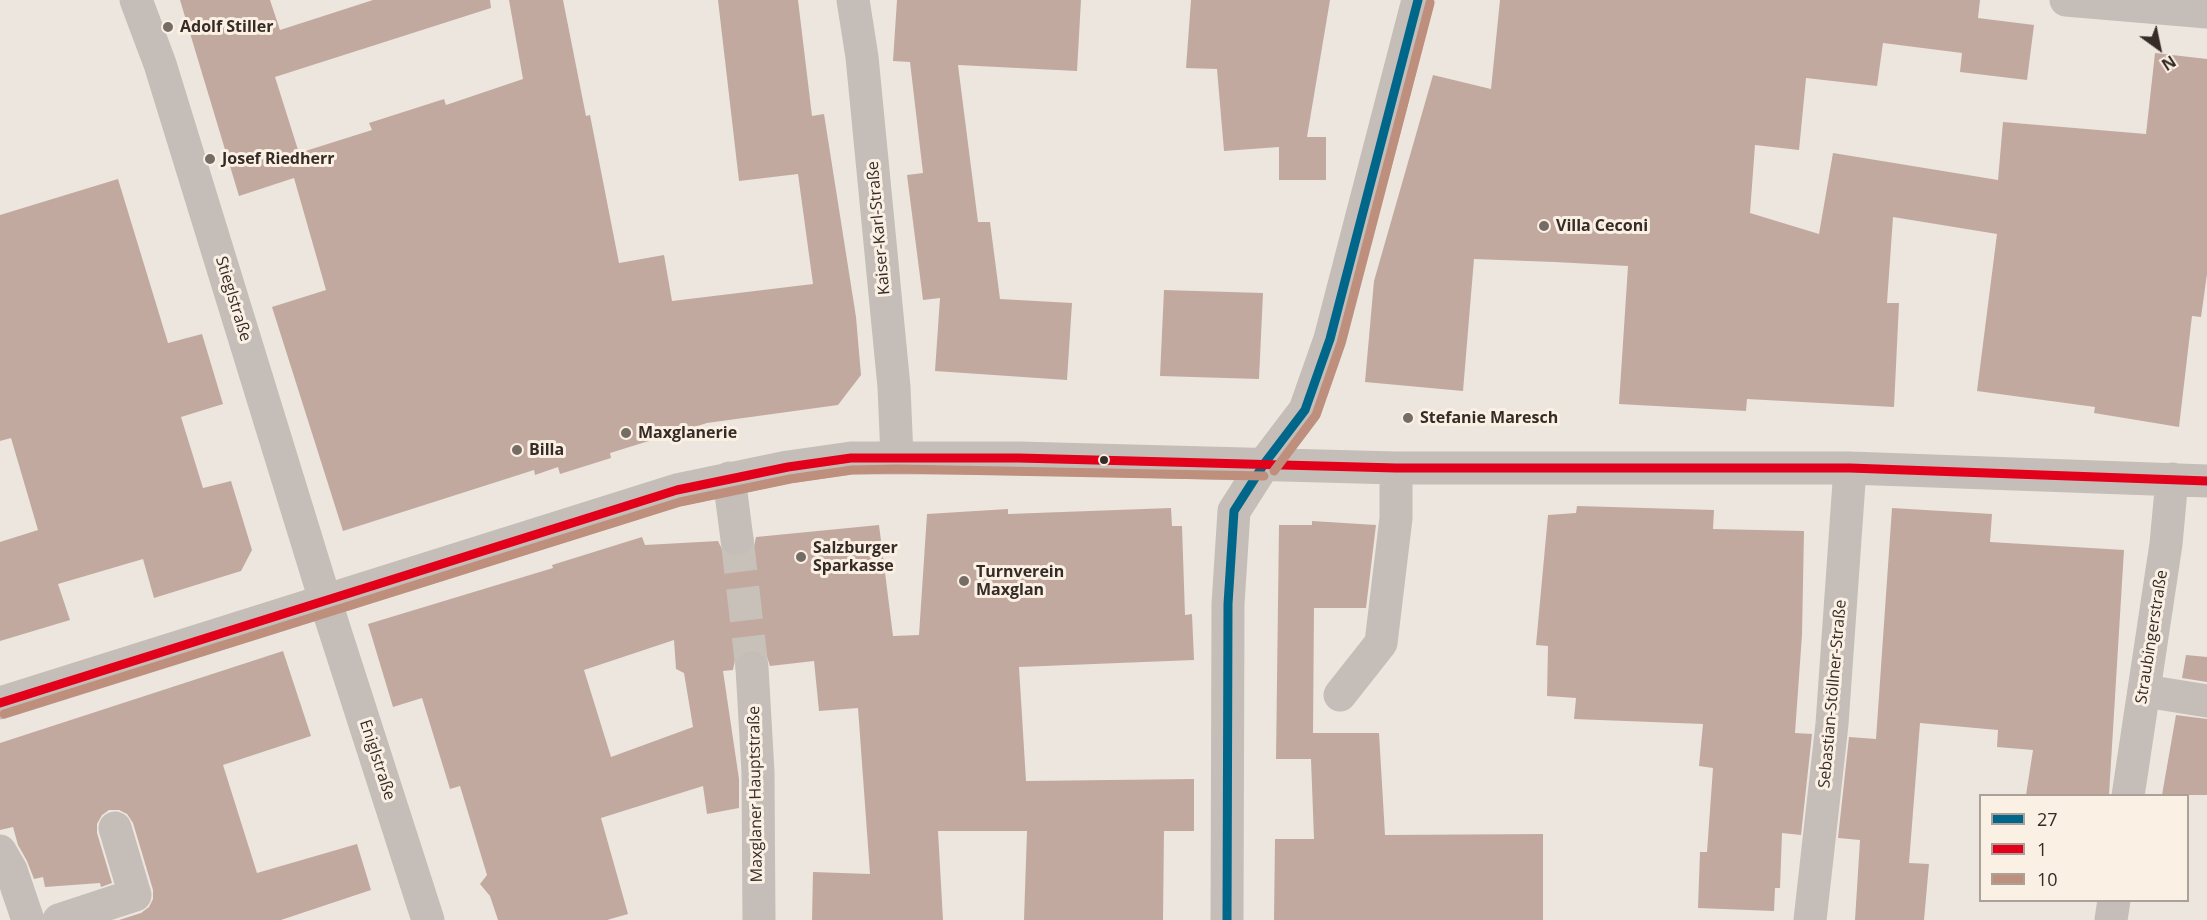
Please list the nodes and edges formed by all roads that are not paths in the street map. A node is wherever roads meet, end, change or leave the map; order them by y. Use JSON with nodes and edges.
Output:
{"nodes":[{"id":1,"x":136,"y":0,"type":"edge"},
{"id":2,"x":853,"y":0,"type":"edge"},
{"id":3,"x":1418,"y":0,"type":"edge"},
{"id":4,"x":2066,"y":0,"type":"edge"},
{"id":5,"x":2207,"y":12,"type":"edge"},
{"id":6,"x":897,"y":457,"type":"junction"},
{"id":7,"x":1264,"y":464,"type":"junction"},
{"id":8,"x":1396,"y":468,"type":"junction"},
{"id":9,"x":1850,"y":468,"type":"junction"},
{"id":10,"x":2206,"y":476,"type":"edge"},
{"id":11,"x":729,"y":478,"type":"junction"},
{"id":12,"x":2172,"y":479,"type":"junction"},
{"id":13,"x":737,"y":539,"type":"tunnel mouth"},
{"id":14,"x":325,"y":600,"type":"junction"},
{"id":15,"x":752,"y":668,"type":"tunnel mouth"},
{"id":16,"x":2145,"y":691,"type":"junction"},
{"id":17,"x":1340,"y":695,"type":"dead end"},
{"id":18,"x":2207,"y":701,"type":"edge"},
{"id":19,"x":0,"y":703,"type":"edge"},
{"id":20,"x":2128,"y":794,"type":"edge"},
{"id":21,"x":115,"y":828,"type":"dead end"},
{"id":22,"x":0,"y":851,"type":"edge"},
{"id":23,"x":2114,"y":902,"type":"edge"},
{"id":24,"x":28,"y":920,"type":"edge"},
{"id":25,"x":59,"y":920,"type":"edge"},
{"id":26,"x":428,"y":920,"type":"edge"},
{"id":27,"x":759,"y":920,"type":"edge"},
{"id":28,"x":1227,"y":920,"type":"edge"},
{"id":29,"x":1810,"y":920,"type":"edge"},
{"id":30,"x":2111,"y":920,"type":"edge"}],
"edges":[{"from":1,"to":14,"type":"street","name":"Stieglstraße"},
{"from":2,"to":6,"type":"street","name":"Kaiser-Karl-Straße"},
{"from":3,"to":7,"type":"street"},
{"from":4,"to":5,"type":"street"},
{"from":6,"to":7,"type":"street"},
{"from":6,"to":11,"type":"street"},
{"from":7,"to":8,"type":"street"},
{"from":7,"to":28,"type":"street"},
{"from":8,"to":9,"type":"street"},
{"from":8,"to":17,"type":"street"},
{"from":9,"to":12,"type":"street"},
{"from":9,"to":29,"type":"street","name":"Sebastian-Stöllner-Straße"},
{"from":10,"to":12,"type":"street"},
{"from":11,"to":13,"type":"street"},
{"from":11,"to":14,"type":"street"},
{"from":12,"to":16,"type":"street","name":"Straubingerstraße"},
{"from":14,"to":19,"type":"street"},
{"from":14,"to":26,"type":"street","name":"Eniglstraße"},
{"from":15,"to":27,"type":"street","name":"Maxglaner Hauptstraße"},
{"from":16,"to":18,"type":"street"},
{"from":16,"to":20,"type":"street","name":"Straubingerstraße"},
{"from":21,"to":25,"type":"street"},
{"from":22,"to":24,"type":"street"},
{"from":23,"to":30,"type":"street"}]}
